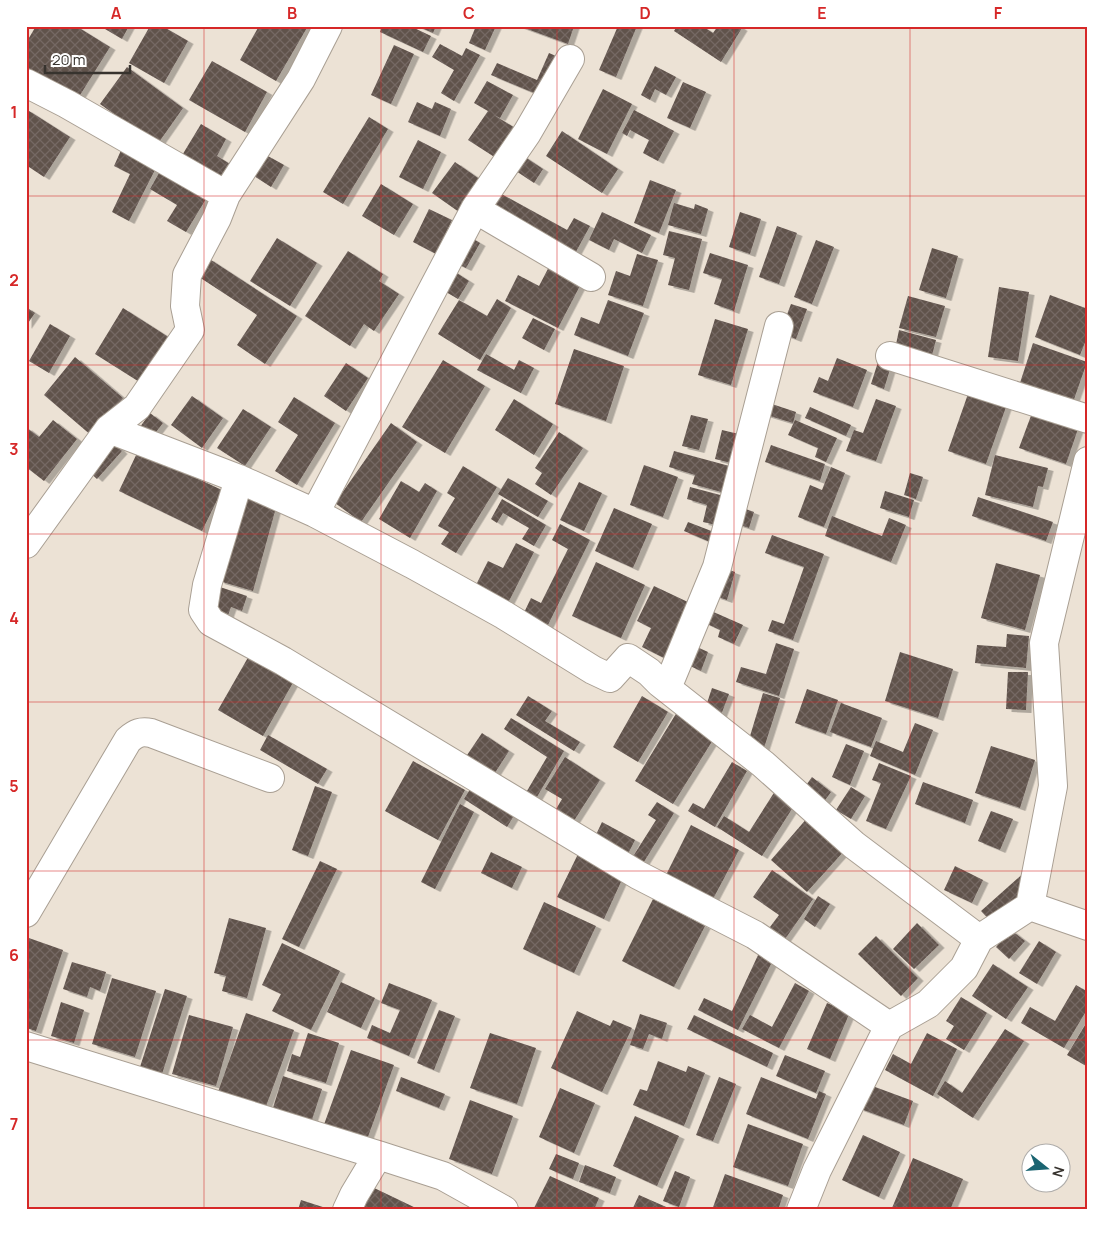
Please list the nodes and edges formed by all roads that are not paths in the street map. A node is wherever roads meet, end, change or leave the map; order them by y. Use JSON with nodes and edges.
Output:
{"nodes":[{"id":1,"x":328,"y":26,"type":"edge"},
{"id":2,"x":570,"y":59,"type":"dead end"},
{"id":3,"x":26,"y":83,"type":"edge"},
{"id":4,"x":226,"y":195,"type":"junction"},
{"id":5,"x":475,"y":209,"type":"junction"},
{"id":6,"x":591,"y":277,"type":"dead end"},
{"id":7,"x":779,"y":326,"type":"dead end"},
{"id":8,"x":890,"y":356,"type":"dead end"},
{"id":9,"x":1088,"y":419,"type":"edge"},
{"id":10,"x":109,"y":429,"type":"junction"},
{"id":11,"x":1088,"y":461,"type":"edge"},
{"id":12,"x":238,"y":479,"type":"junction"},
{"id":13,"x":315,"y":513,"type":"junction"},
{"id":14,"x":26,"y":544,"type":"edge"},
{"id":15,"x":667,"y":688,"type":"junction"},
{"id":16,"x":270,"y":778,"type":"dead end"},
{"id":17,"x":1030,"y":906,"type":"junction"},
{"id":18,"x":26,"y":913,"type":"edge"},
{"id":19,"x":1088,"y":926,"type":"edge"},
{"id":20,"x":979,"y":939,"type":"junction"},
{"id":21,"x":889,"y":1026,"type":"junction"},
{"id":22,"x":26,"y":1046,"type":"edge"},
{"id":23,"x":378,"y":1155,"type":"junction"},
{"id":24,"x":347,"y":1210,"type":"edge"},
{"id":25,"x":504,"y":1210,"type":"edge"},
{"id":26,"x":801,"y":1210,"type":"edge"}],
"edges":[{"from":1,"to":4,"type":"street"},
{"from":2,"to":5,"type":"street"},
{"from":3,"to":4,"type":"street"},
{"from":4,"to":10,"type":"street"},
{"from":5,"to":6,"type":"street"},
{"from":5,"to":13,"type":"street"},
{"from":7,"to":15,"type":"street"},
{"from":8,"to":9,"type":"street"},
{"from":10,"to":12,"type":"street"},
{"from":10,"to":14,"type":"street"},
{"from":11,"to":17,"type":"street"},
{"from":12,"to":13,"type":"street"},
{"from":12,"to":21,"type":"street"},
{"from":13,"to":15,"type":"street"},
{"from":15,"to":20,"type":"street"},
{"from":16,"to":18,"type":"street"},
{"from":17,"to":19,"type":"street"},
{"from":17,"to":20,"type":"street"},
{"from":20,"to":21,"type":"street"},
{"from":21,"to":26,"type":"street"},
{"from":22,"to":23,"type":"street"},
{"from":23,"to":24,"type":"street"},
{"from":23,"to":25,"type":"street"}]}
